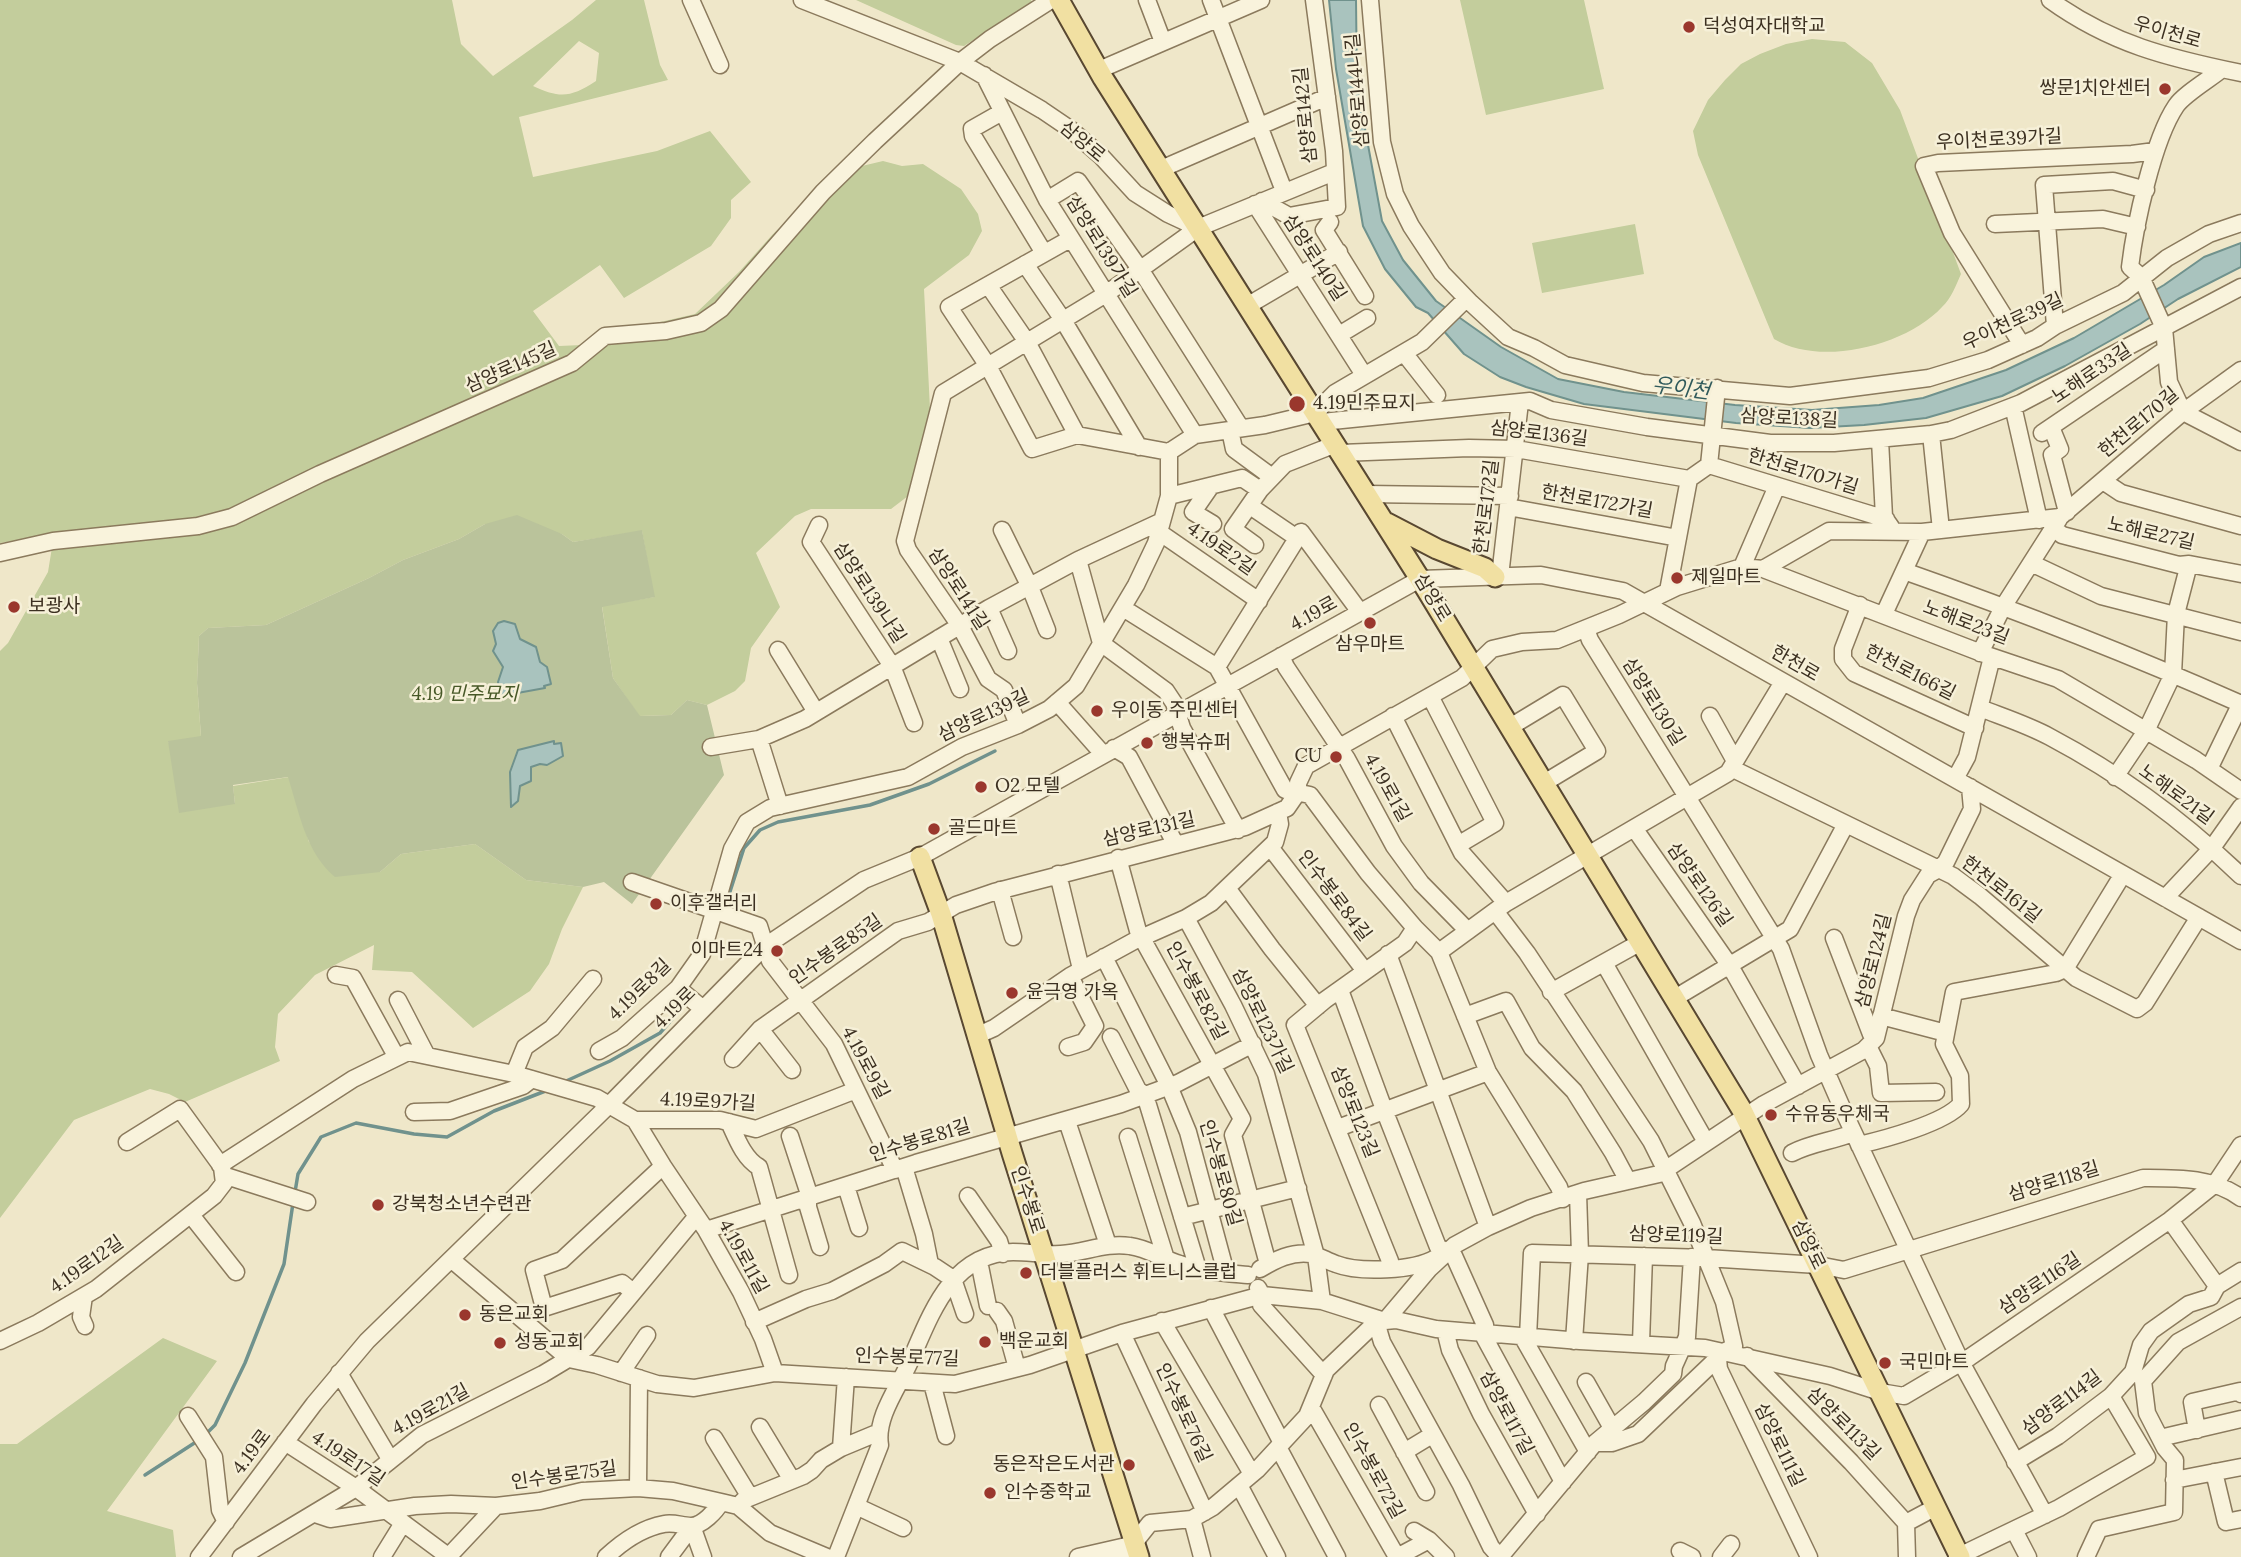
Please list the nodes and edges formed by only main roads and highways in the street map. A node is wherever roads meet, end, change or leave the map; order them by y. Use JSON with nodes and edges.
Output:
{"nodes":[{"id":1,"x":1059,"y":0,"type":"edge"},
{"id":2,"x":1385,"y":522,"type":"junction"},
{"id":3,"x":1497,"y":577,"type":"road end"},
{"id":4,"x":920,"y":857,"type":"road end"},
{"id":5,"x":1132,"y":1554,"type":"edge"},
{"id":6,"x":1959,"y":1557,"type":"edge"}],
"edges":[{"from":1,"to":2,"type":"main road","name":"삼양로"},
{"from":2,"to":3,"type":"main road"},
{"from":2,"to":6,"type":"main road","name":"삼양로"},
{"from":4,"to":5,"type":"main road","name":"인수봉로"}]}
